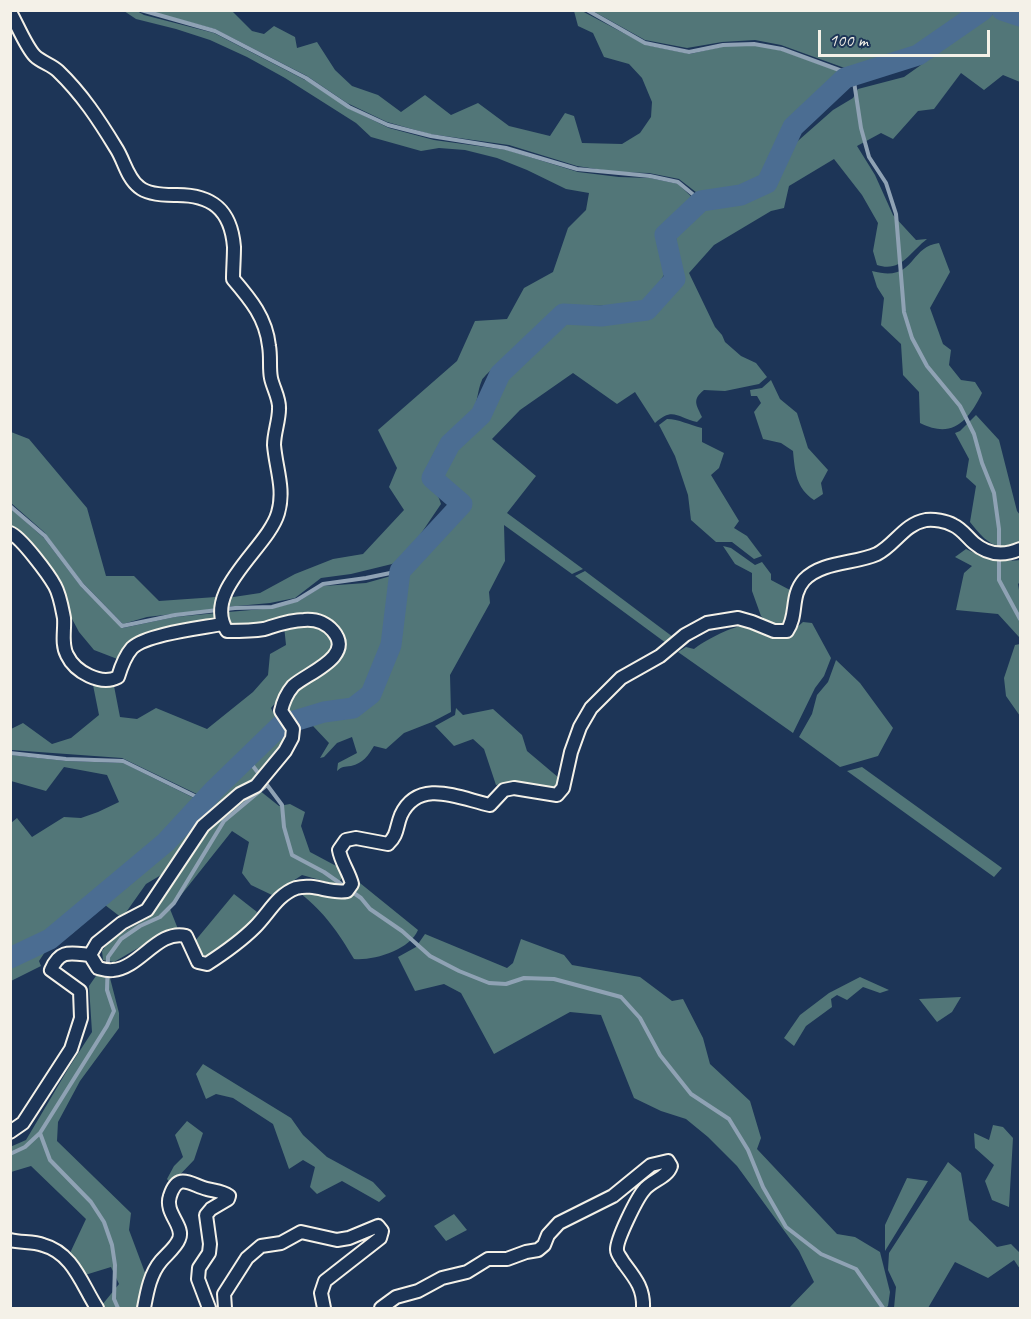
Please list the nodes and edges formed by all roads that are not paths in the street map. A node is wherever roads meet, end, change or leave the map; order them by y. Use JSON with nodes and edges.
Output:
{"nodes":[{"id":1,"x":10,"y":12,"type":"edge"},
{"id":2,"x":10,"y":532,"type":"edge"},
{"id":3,"x":1020,"y":549,"type":"edge"},
{"id":4,"x":221,"y":621,"type":"junction"},
{"id":5,"x":90,"y":955,"type":"junction"},
{"id":6,"x":10,"y":1132,"type":"edge"},
{"id":7,"x":10,"y":1240,"type":"edge"},
{"id":8,"x":97,"y":1308,"type":"edge"},
{"id":9,"x":144,"y":1308,"type":"edge"},
{"id":10,"x":208,"y":1308,"type":"edge"},
{"id":11,"x":225,"y":1308,"type":"edge"},
{"id":12,"x":324,"y":1308,"type":"edge"},
{"id":13,"x":381,"y":1308,"type":"edge"},
{"id":14,"x":643,"y":1308,"type":"edge"}],
"edges":[{"from":1,"to":4,"type":"street"},
{"from":2,"to":4,"type":"street"},
{"from":3,"to":5,"type":"street"},
{"from":4,"to":5,"type":"street"},
{"from":5,"to":6,"type":"street"},
{"from":7,"to":8,"type":"street"},
{"from":9,"to":10,"type":"street"},
{"from":11,"to":12,"type":"street"},
{"from":13,"to":14,"type":"street"}]}
